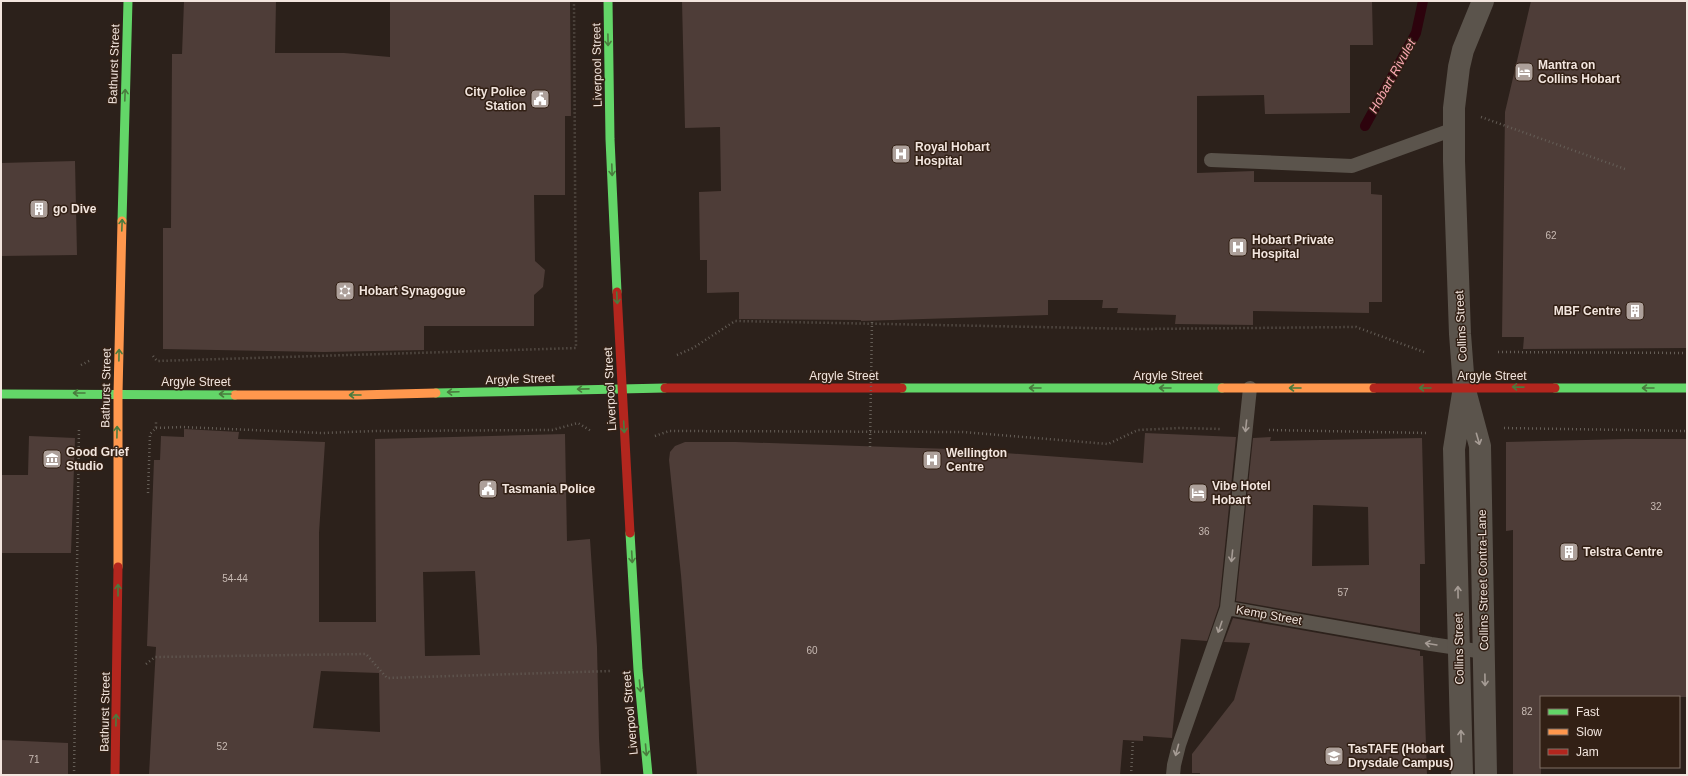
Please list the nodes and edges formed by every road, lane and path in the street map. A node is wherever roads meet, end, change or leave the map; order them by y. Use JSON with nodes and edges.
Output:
{"nodes":[{"id":1,"x":128,"y":1,"type":"edge"},
{"id":2,"x":574,"y":1,"type":"edge"},
{"id":3,"x":608,"y":1,"type":"edge"},
{"id":4,"x":1483,"y":1,"type":"edge"},
{"id":5,"x":1454,"y":108,"type":"junction"},
{"id":6,"x":1454,"y":129,"type":"junction"},
{"id":7,"x":1211,"y":160,"type":"dead end"},
{"id":8,"x":1625,"y":169,"type":"dead end"},
{"id":9,"x":872,"y":320,"type":"dead end"},
{"id":10,"x":1424,"y":352,"type":"dead end"},
{"id":11,"x":1498,"y":352,"type":"dead end"},
{"id":12,"x":1687,"y":353,"type":"edge"},
{"id":13,"x":678,"y":355,"type":"dead end"},
{"id":14,"x":153,"y":356,"type":"dead end"},
{"id":15,"x":95,"y":357,"type":"dead end"},
{"id":16,"x":79,"y":367,"type":"dead end"},
{"id":17,"x":622,"y":388,"type":"junction"},
{"id":18,"x":1250,"y":388,"type":"junction"},
{"id":19,"x":1464,"y":388,"type":"junction"},
{"id":20,"x":1687,"y":388,"type":"edge"},
{"id":21,"x":1,"y":394,"type":"edge"},
{"id":22,"x":118,"y":394,"type":"junction"},
{"id":23,"x":79,"y":427,"type":"dead end"},
{"id":24,"x":156,"y":428,"type":"dead end"},
{"id":25,"x":1498,"y":428,"type":"dead end"},
{"id":26,"x":1246,"y":430,"type":"junction"},
{"id":27,"x":591,"y":431,"type":"dead end"},
{"id":28,"x":1687,"y":431,"type":"edge"},
{"id":29,"x":1427,"y":433,"type":"dead end"},
{"id":30,"x":79,"y":434,"type":"junction"},
{"id":31,"x":84,"y":434,"type":"dead end"},
{"id":32,"x":655,"y":436,"type":"dead end"},
{"id":33,"x":870,"y":447,"type":"dead end"},
{"id":34,"x":1227,"y":608,"type":"junction"},
{"id":35,"x":1459,"y":648,"type":"junction"},
{"id":36,"x":1484,"y":652,"type":"junction"},
{"id":37,"x":638,"y":670,"type":"junction"},
{"id":38,"x":117,"y":688,"type":"junction"},
{"id":39,"x":1133,"y":740,"type":"dead end"},
{"id":40,"x":74,"y":775,"type":"edge"},
{"id":41,"x":115,"y":775,"type":"edge"},
{"id":42,"x":648,"y":775,"type":"edge"},
{"id":43,"x":1130,"y":775,"type":"edge"},
{"id":44,"x":1173,"y":775,"type":"edge"},
{"id":45,"x":1462,"y":775,"type":"edge"},
{"id":46,"x":1486,"y":775,"type":"edge"}],
"edges":[{"from":22,"to":1,"type":"main road","name":"Bathurst Street","one_way":true},
{"from":2,"to":14,"type":"path"},
{"from":3,"to":17,"type":"main road","name":"Liverpool Street","one_way":true},
{"from":4,"to":5,"type":"street","name":"Collins Street"},
{"from":5,"to":6,"type":"street","name":"Collins Street"},
{"from":5,"to":8,"type":"path"},
{"from":6,"to":7,"type":"lane"},
{"from":6,"to":19,"type":"street","name":"Collins Street"},
{"from":9,"to":33,"type":"path","bridge":true},
{"from":10,"to":13,"type":"path"},
{"from":11,"to":12,"type":"path"},
{"from":15,"to":16,"type":"path"},
{"from":18,"to":17,"type":"main road","name":"Argyle Street","one_way":true},
{"from":17,"to":22,"type":"main road","name":"Argyle Street","one_way":true},
{"from":17,"to":37,"type":"main road","name":"Liverpool Street","one_way":true},
{"from":19,"to":18,"type":"main road","name":"Argyle Street","one_way":true},
{"from":18,"to":26,"type":"lane","one_way":true},
{"from":20,"to":19,"type":"main road","name":"Argyle Street","one_way":true},
{"from":35,"to":19,"type":"street","name":"Collins Street","one_way":true},
{"from":19,"to":36,"type":"street","name":"Collins Street Contra-Lane","one_way":true},
{"from":22,"to":21,"type":"main road","name":"Argyle Street","one_way":true},
{"from":38,"to":22,"type":"main road","name":"Bathurst Street","one_way":true},
{"from":23,"to":30,"type":"path"},
{"from":24,"to":27,"type":"path"},
{"from":25,"to":28,"type":"path"},
{"from":26,"to":29,"type":"path"},
{"from":26,"to":32,"type":"path"},
{"from":26,"to":34,"type":"lane","one_way":true},
{"from":30,"to":31,"type":"path"},
{"from":30,"to":40,"type":"path"},
{"from":35,"to":34,"type":"lane","name":"Kemp Street","one_way":true},
{"from":34,"to":44,"type":"lane","name":"Kemp Street","one_way":true},
{"from":35,"to":36,"type":"lane","name":"Kemp Street"},
{"from":45,"to":35,"type":"street","name":"Collins Street","one_way":true},
{"from":36,"to":46,"type":"street","name":"Collins Street Contra-Lane","one_way":true},
{"from":37,"to":38,"type":"path"},
{"from":37,"to":42,"type":"main road","name":"Liverpool Street","one_way":true},
{"from":41,"to":38,"type":"main road","name":"Bathurst Street","one_way":true},
{"from":39,"to":43,"type":"path"}]}
